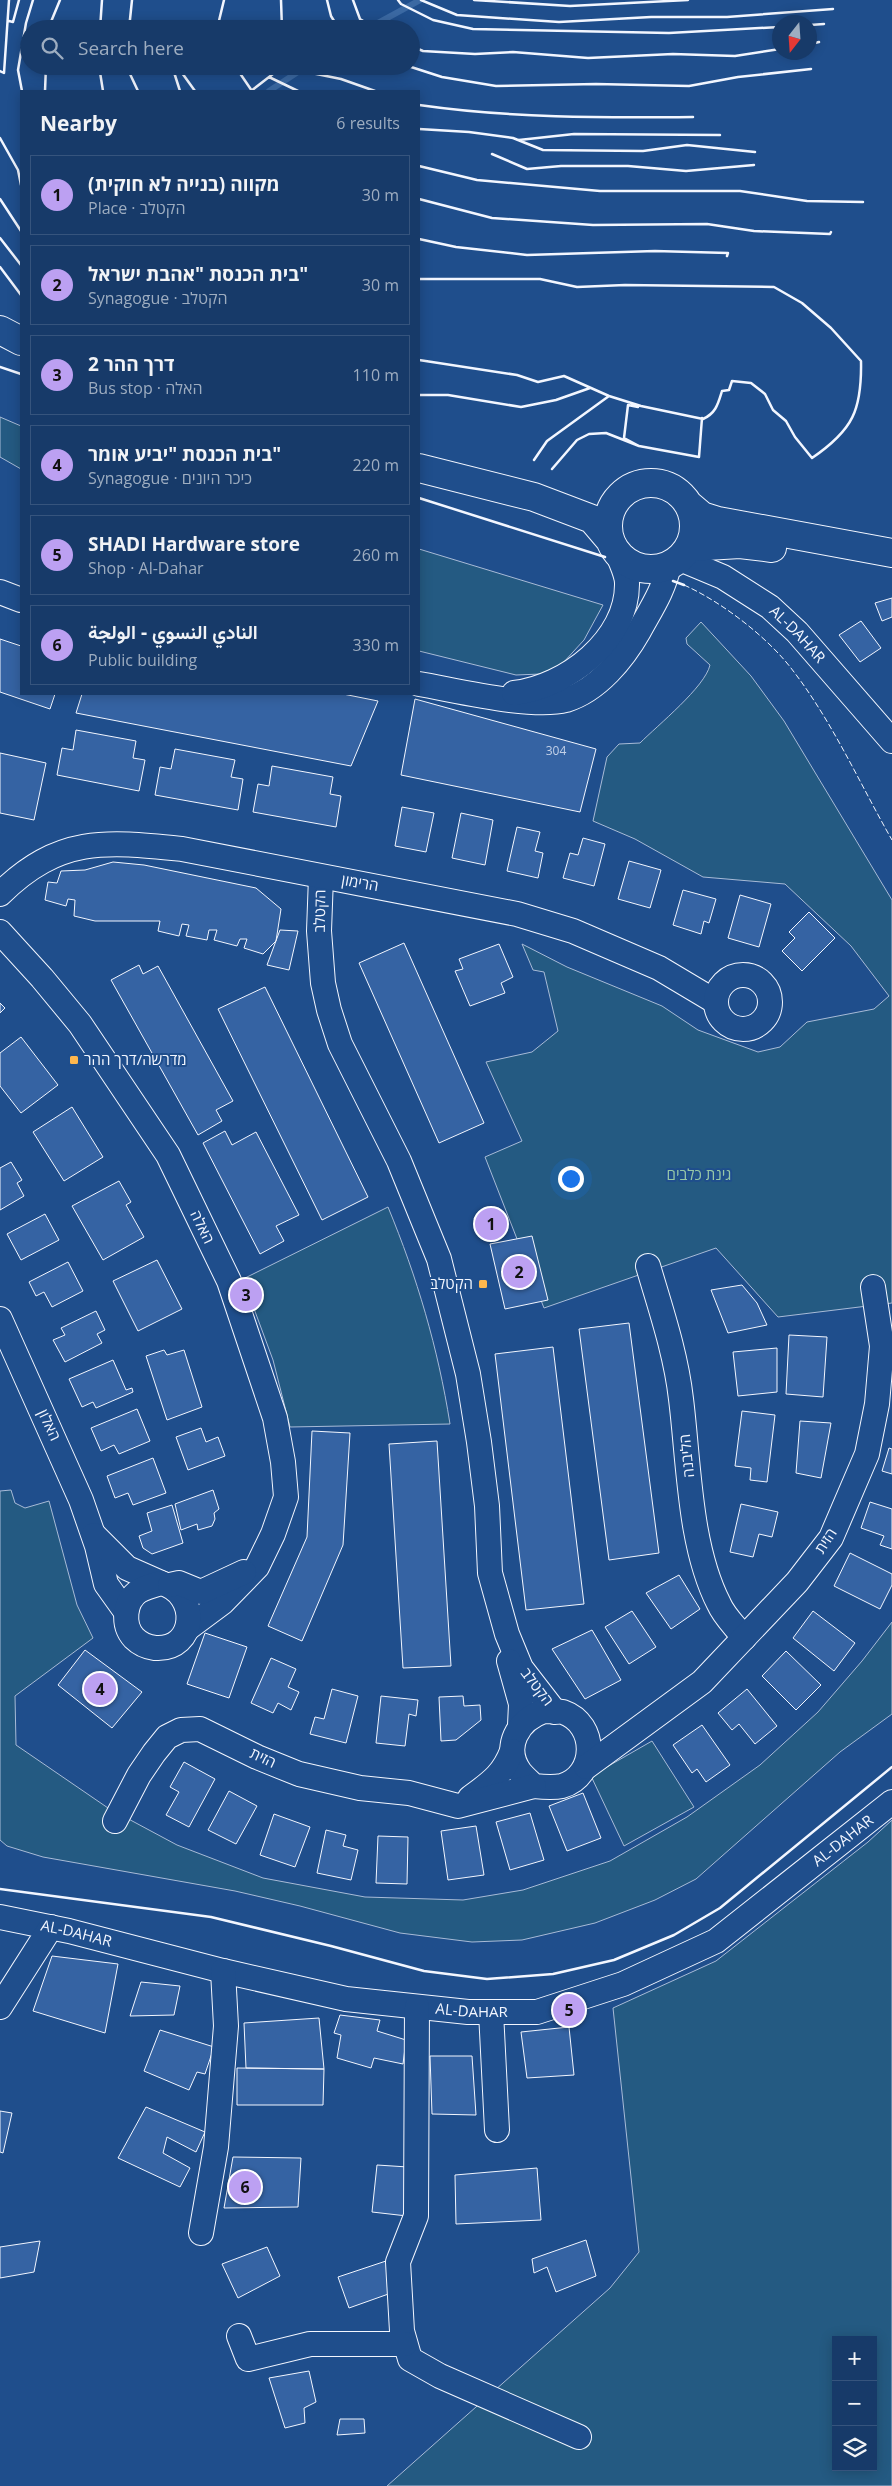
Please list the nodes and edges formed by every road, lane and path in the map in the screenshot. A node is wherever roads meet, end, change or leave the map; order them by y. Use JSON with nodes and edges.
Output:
{"nodes":[{"id":1,"x":0,"y":330,"type":"edge"},
{"id":2,"x":20,"y":340,"type":"edge"},
{"id":3,"x":420,"y":468,"type":"edge"},
{"id":4,"x":534,"y":497,"type":"junction"},
{"id":5,"x":614,"y":503,"type":"junction"},
{"id":6,"x":690,"y":506,"type":"junction"},
{"id":7,"x":614,"y":548,"type":"junction"},
{"id":8,"x":892,"y":553,"type":"edge"},
{"id":9,"x":679,"y":557,"type":"junction"},
{"id":10,"x":892,"y":568,"type":"edge"},
{"id":11,"x":0,"y":592,"type":"edge"},
{"id":12,"x":20,"y":600,"type":"edge"},
{"id":13,"x":420,"y":684,"type":"edge"},
{"id":14,"x":490,"y":697,"type":"junction"},
{"id":15,"x":892,"y":741,"type":"edge"},
{"id":16,"x":321,"y":877,"type":"junction"},
{"id":17,"x":0,"y":894,"type":"edge"},
{"id":18,"x":0,"y":932,"type":"edge"},
{"id":19,"x":716,"y":1002,"type":"dead end"},
{"id":20,"x":648,"y":1266,"type":"dead end"},
{"id":21,"x":873,"y":1287,"type":"dead end"},
{"id":22,"x":0,"y":1319,"type":"edge"},
{"id":23,"x":93,"y":1534,"type":"junction"},
{"id":24,"x":258,"y":1567,"type":"junction"},
{"id":25,"x":165,"y":1584,"type":"junction"},
{"id":26,"x":126,"y":1612,"type":"junction"},
{"id":27,"x":188,"y":1628,"type":"junction"},
{"id":28,"x":507,"y":1634,"type":"junction"},
{"id":29,"x":744,"y":1638,"type":"junction"},
{"id":30,"x":565,"y":1715,"type":"junction"},
{"id":31,"x":520,"y":1725,"type":"junction"},
{"id":32,"x":639,"y":1726,"type":"junction"},
{"id":33,"x":512,"y":1750,"type":"junction"},
{"id":34,"x":586,"y":1767,"type":"junction"},
{"id":35,"x":534,"y":1786,"type":"junction"},
{"id":36,"x":892,"y":1802,"type":"edge"},
{"id":37,"x":458,"y":1806,"type":"junction"},
{"id":38,"x":115,"y":1821,"type":"dead end"},
{"id":39,"x":0,"y":1917,"type":"edge"},
{"id":40,"x":51,"y":1927,"type":"junction"},
{"id":41,"x":223,"y":1971,"type":"junction"},
{"id":42,"x":0,"y":2007,"type":"edge"},
{"id":43,"x":417,"y":2007,"type":"junction"},
{"id":44,"x":491,"y":2012,"type":"junction"},
{"id":45,"x":497,"y":2130,"type":"dead end"},
{"id":46,"x":201,"y":2233,"type":"dead end"},
{"id":47,"x":239,"y":2336,"type":"dead end"},
{"id":48,"x":405,"y":2344,"type":"junction"},
{"id":49,"x":579,"y":2437,"type":"dead end"}],
"edges":[{"from":1,"to":2,"type":"main road"},
{"from":3,"to":4,"type":"main road"},
{"from":4,"to":5,"type":"main road"},
{"from":4,"to":7,"type":"main road"},
{"from":5,"to":6,"type":"main road"},
{"from":5,"to":7,"type":"main road"},
{"from":6,"to":8,"type":"main road"},
{"from":6,"to":9,"type":"main road"},
{"from":7,"to":9,"type":"main road"},
{"from":7,"to":14,"type":"street"},
{"from":9,"to":10,"type":"main road"},
{"from":9,"to":14,"type":"street"},
{"from":9,"to":15,"type":"street","name":"AL-DAHAR"},
{"from":11,"to":12,"type":"street"},
{"from":13,"to":14,"type":"street"},
{"from":16,"to":17,"type":"street","name":"הרימון"},
{"from":16,"to":19,"type":"street","name":"הרימון"},
{"from":16,"to":28,"type":"street","name":"הקטלב"},
{"from":18,"to":24,"type":"street","name":"האלה"},
{"from":20,"to":29,"type":"street","name":"הליבנה"},
{"from":21,"to":29,"type":"street","name":"הזית"},
{"from":22,"to":23,"type":"street","name":"האלון"},
{"from":23,"to":25,"type":"street","name":"האלון"},
{"from":23,"to":26,"type":"street","name":"האלון"},
{"from":24,"to":25,"type":"street"},
{"from":24,"to":27,"type":"street","name":"האלה"},
{"from":25,"to":26,"type":"street"},
{"from":25,"to":27,"type":"street"},
{"from":26,"to":27,"type":"street"},
{"from":28,"to":30,"type":"street","name":"הקטלב"},
{"from":28,"to":31,"type":"street","name":"הקטלב"},
{"from":29,"to":32,"type":"street","name":"הזית"},
{"from":30,"to":31,"type":"street"},
{"from":30,"to":32,"type":"street","name":"הזית"},
{"from":30,"to":34,"type":"street"},
{"from":31,"to":33,"type":"street"},
{"from":32,"to":34,"type":"street","name":"הזית"},
{"from":33,"to":35,"type":"street"},
{"from":33,"to":37,"type":"street"},
{"from":34,"to":35,"type":"street"},
{"from":35,"to":37,"type":"street","name":"הזית"},
{"from":36,"to":44,"type":"street","name":"AL-DAHAR"},
{"from":37,"to":38,"type":"street","name":"הזית"},
{"from":39,"to":40,"type":"street","name":"AL-DAHAR"},
{"from":40,"to":41,"type":"street","name":"AL-DAHAR"},
{"from":40,"to":42,"type":"street"},
{"from":41,"to":43,"type":"street","name":"AL-DAHAR"},
{"from":41,"to":46,"type":"street"},
{"from":43,"to":44,"type":"street","name":"AL-DAHAR"},
{"from":43,"to":48,"type":"street"},
{"from":44,"to":45,"type":"street"},
{"from":47,"to":48,"type":"street"},
{"from":48,"to":49,"type":"street"}]}
